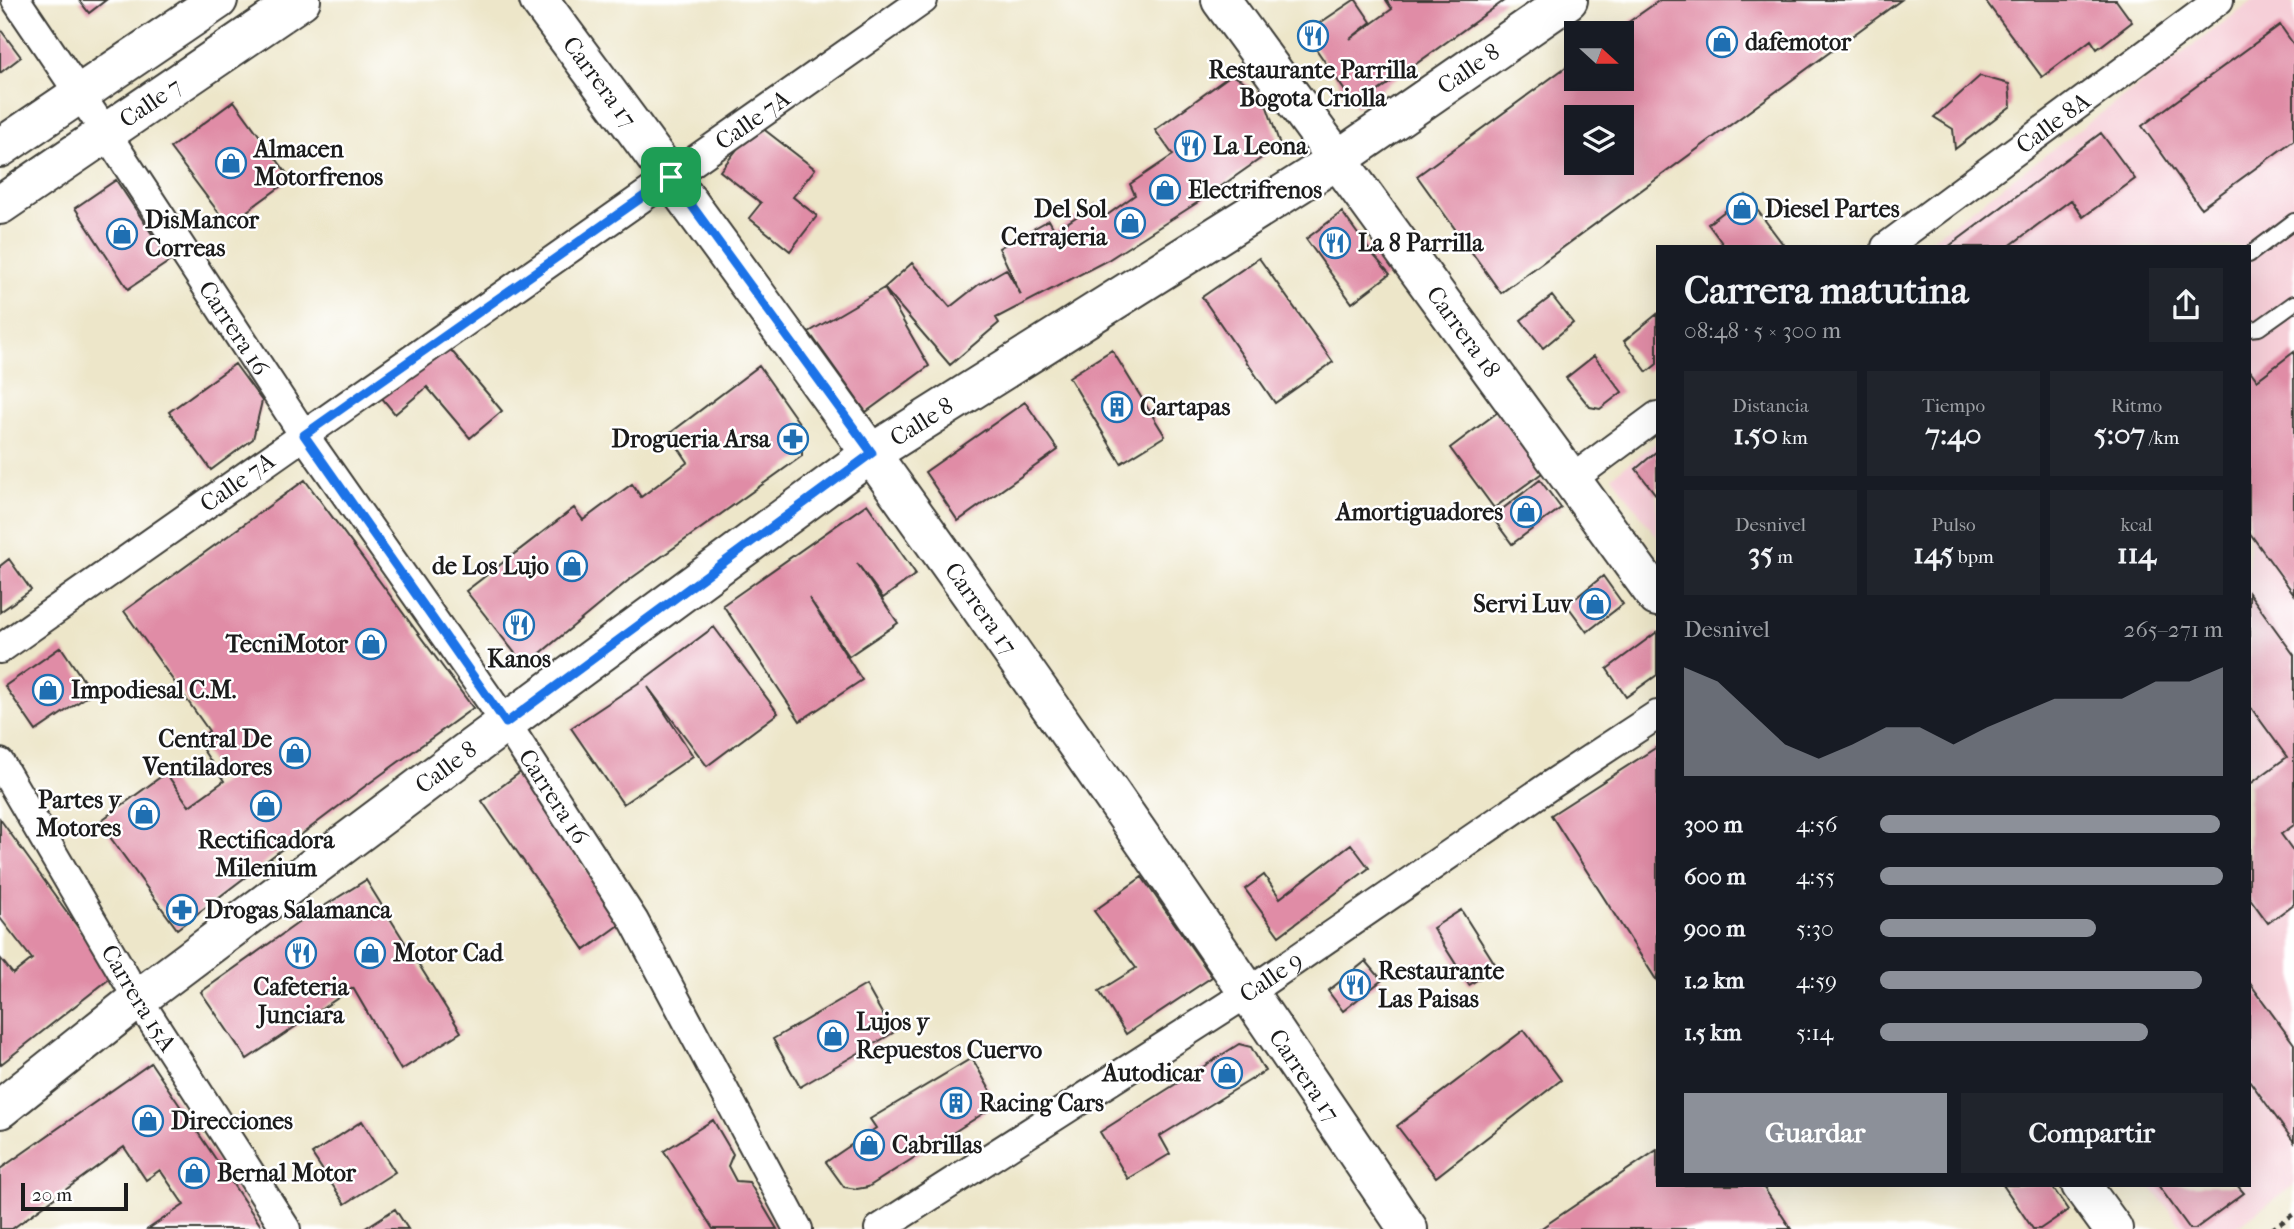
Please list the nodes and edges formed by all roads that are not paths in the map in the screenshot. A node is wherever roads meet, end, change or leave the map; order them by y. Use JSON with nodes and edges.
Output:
{"nodes":[{"id":1,"x":16,"y":0,"type":"edge"},
{"id":2,"x":218,"y":0,"type":"edge"},
{"id":3,"x":301,"y":0,"type":"edge"},
{"id":4,"x":538,"y":0,"type":"edge"},
{"id":5,"x":923,"y":0,"type":"edge"},
{"id":6,"x":1221,"y":0,"type":"edge"},
{"id":7,"x":1568,"y":0,"type":"edge"},
{"id":8,"x":2219,"y":0,"type":"edge"},
{"id":9,"x":78,"y":95,"type":"junction"},
{"id":10,"x":106,"y":133,"type":"junction"},
{"id":11,"x":0,"y":148,"type":"edge"},
{"id":12,"x":1337,"y":160,"type":"junction"},
{"id":13,"x":671,"y":177,"type":"junction"},
{"id":14,"x":0,"y":205,"type":"edge"},
{"id":15,"x":2294,"y":221,"type":"edge"},
{"id":16,"x":1889,"y":245,"type":"edge"},
{"id":17,"x":2251,"y":253,"type":"edge"},
{"id":18,"x":2294,"y":303,"type":"edge"},
{"id":19,"x":2251,"y":329,"type":"edge"},
{"id":20,"x":1656,"y":417,"type":"edge"},
{"id":21,"x":304,"y":435,"type":"junction"},
{"id":22,"x":872,"y":453,"type":"junction"},
{"id":23,"x":1572,"y":480,"type":"junction"},
{"id":24,"x":1656,"y":596,"type":"edge"},
{"id":25,"x":0,"y":649,"type":"edge"},
{"id":26,"x":1656,"y":716,"type":"edge"},
{"id":27,"x":506,"y":723,"type":"junction"},
{"id":28,"x":0,"y":763,"type":"edge"},
{"id":29,"x":1249,"y":992,"type":"junction"},
{"id":30,"x":138,"y":999,"type":"junction"},
{"id":31,"x":0,"y":1109,"type":"edge"},
{"id":32,"x":2082,"y":1187,"type":"edge"},
{"id":33,"x":286,"y":1229,"type":"edge"},
{"id":34,"x":798,"y":1229,"type":"edge"},
{"id":35,"x":879,"y":1229,"type":"edge"},
{"id":36,"x":1408,"y":1229,"type":"edge"},
{"id":37,"x":2113,"y":1229,"type":"edge"}],
"edges":[{"from":1,"to":9,"type":"street","name":"Carrera 16"},
{"from":2,"to":9,"type":"street","name":"Calle 7"},
{"from":3,"to":10,"type":"street","name":"Calle 7"},
{"from":4,"to":13,"type":"street","name":"Carrera 17"},
{"from":5,"to":13,"type":"street","name":"Calle 7A"},
{"from":6,"to":12,"type":"street","name":"Carrera 18"},
{"from":7,"to":12,"type":"street","name":"Calle 8"},
{"from":8,"to":16,"type":"street","name":"Calle 8A"},
{"from":9,"to":10,"type":"street","name":"Carrera 16"},
{"from":9,"to":11,"type":"street","name":"Calle 7"},
{"from":10,"to":14,"type":"street","name":"Calle 7"},
{"from":10,"to":21,"type":"street","name":"Carrera 16"},
{"from":12,"to":22,"type":"street","name":"Calle 8"},
{"from":12,"to":23,"type":"street","name":"Carrera 18"},
{"from":13,"to":21,"type":"street","name":"Calle 7A"},
{"from":13,"to":22,"type":"street","name":"Carrera 17"},
{"from":15,"to":17,"type":"lane"},
{"from":18,"to":19,"type":"lane"},
{"from":20,"to":23,"type":"street"},
{"from":21,"to":25,"type":"street","name":"Calle 7A"},
{"from":21,"to":27,"type":"street","name":"Carrera 16"},
{"from":22,"to":27,"type":"street","name":"Calle 8"},
{"from":22,"to":29,"type":"street","name":"Carrera 17"},
{"from":23,"to":24,"type":"street","name":"Carrera 18"},
{"from":26,"to":29,"type":"street","name":"Calle 9"},
{"from":27,"to":30,"type":"street","name":"Calle 8"},
{"from":27,"to":34,"type":"street","name":"Carrera 16"},
{"from":28,"to":30,"type":"street","name":"Carrera 15A"},
{"from":29,"to":35,"type":"street","name":"Calle 9"},
{"from":29,"to":36,"type":"street","name":"Carrera 17"},
{"from":30,"to":31,"type":"street","name":"Calle 8"},
{"from":30,"to":33,"type":"street","name":"Carrera 15A"},
{"from":32,"to":37,"type":"street"}]}
